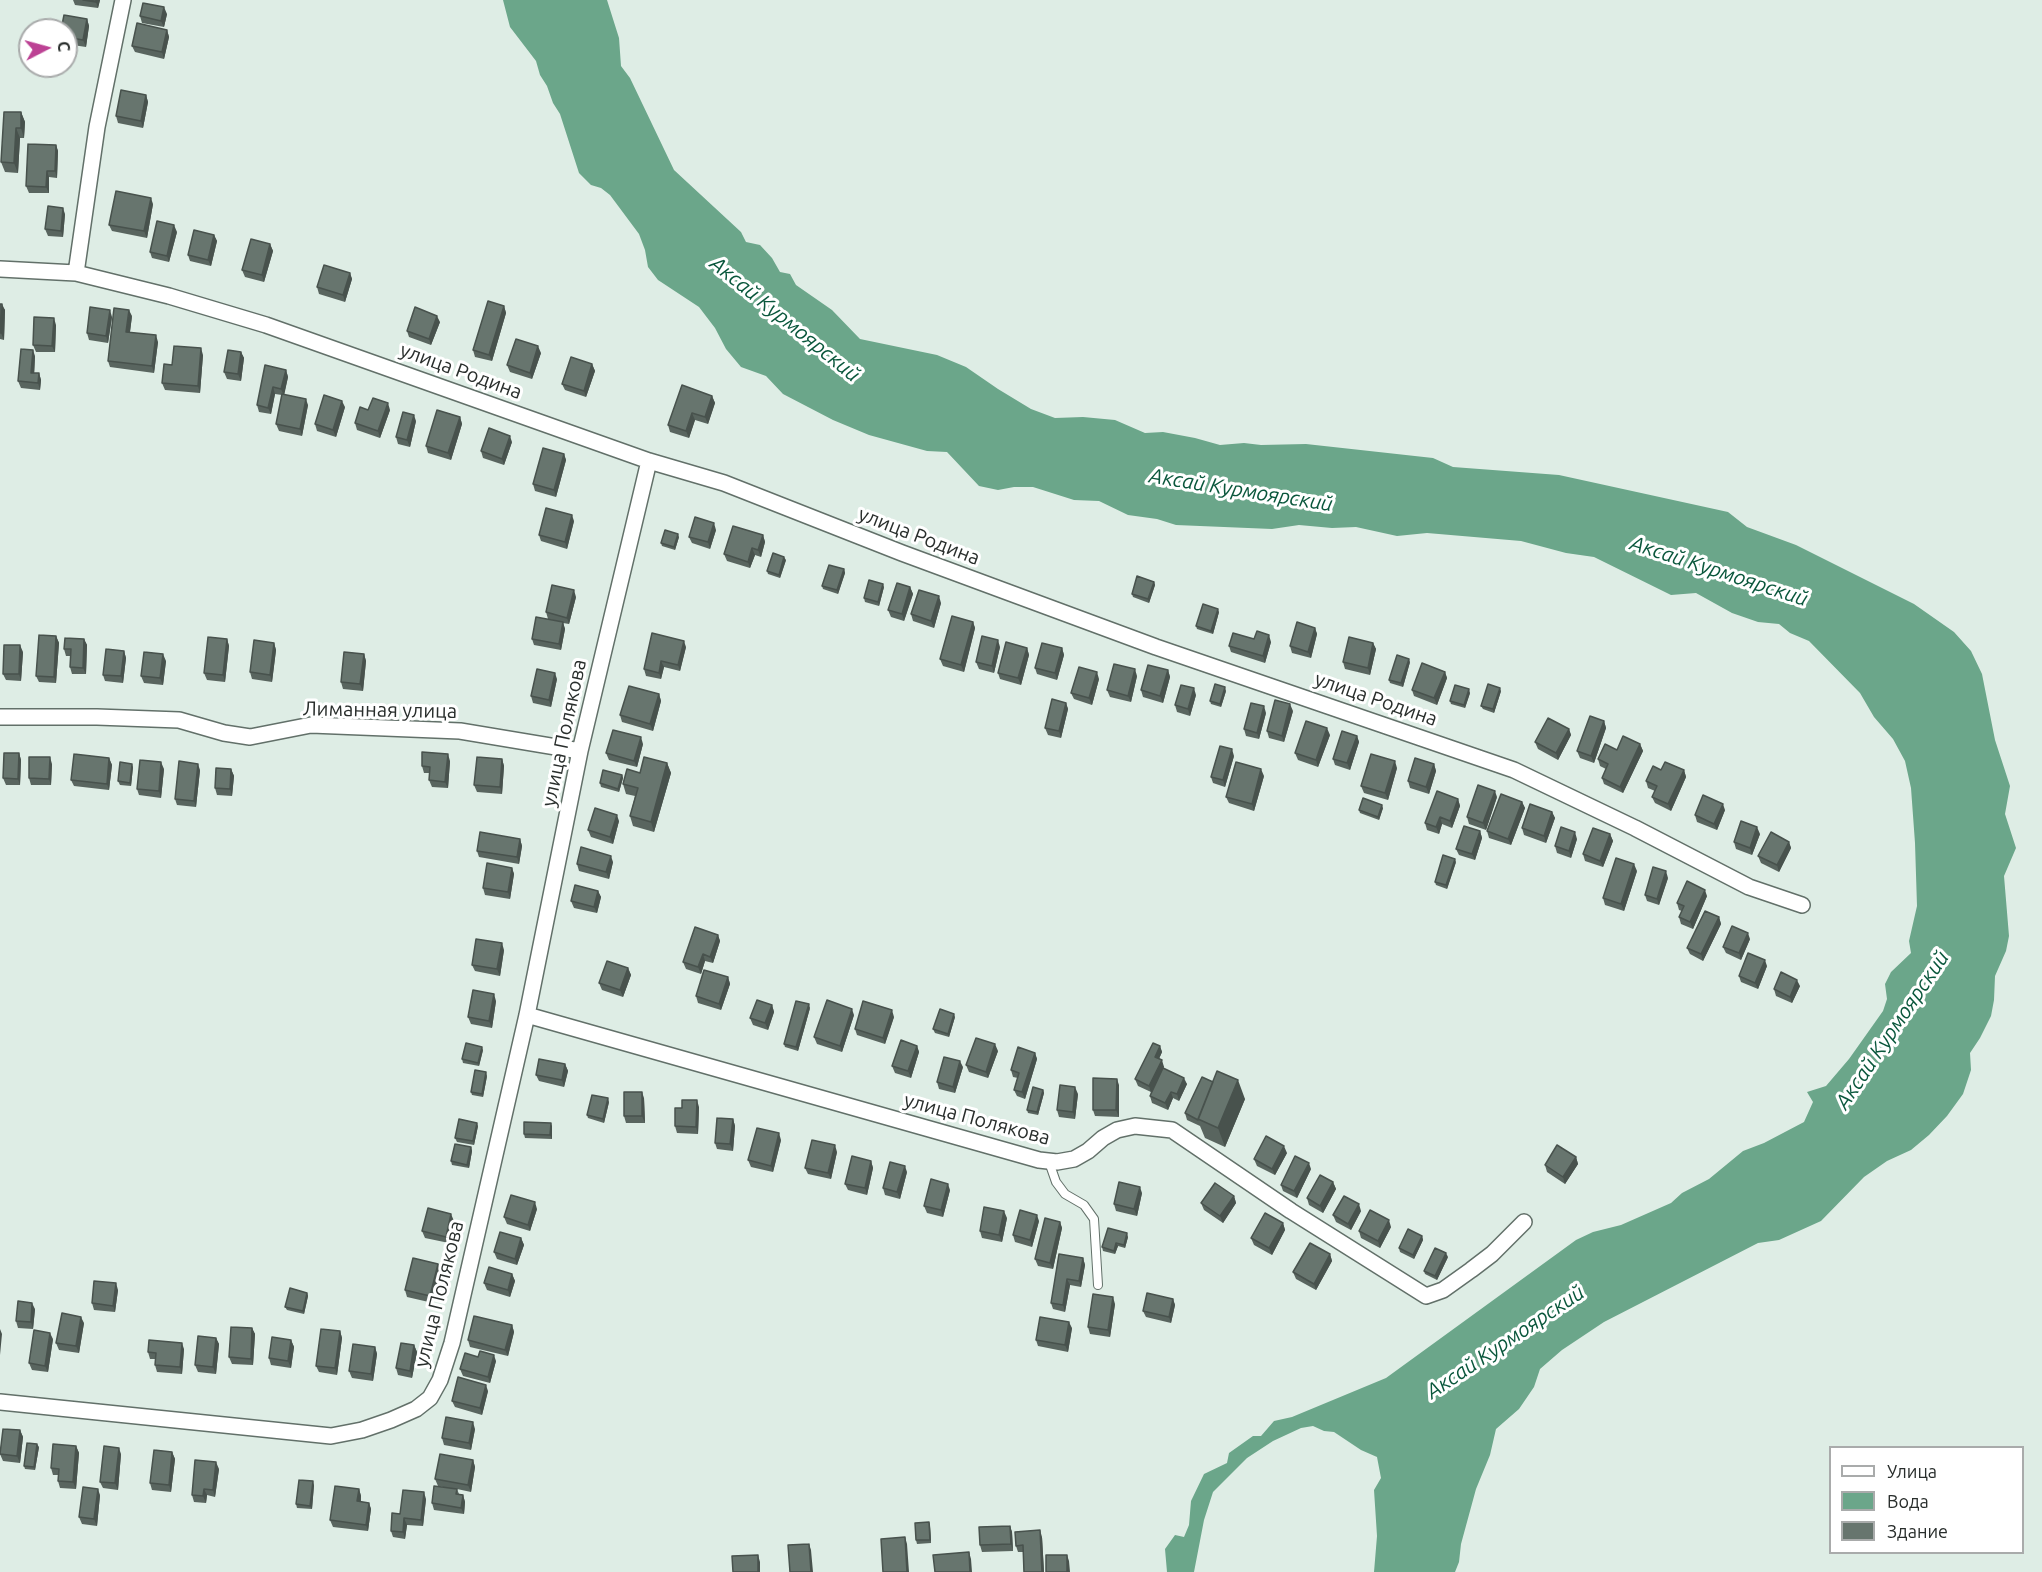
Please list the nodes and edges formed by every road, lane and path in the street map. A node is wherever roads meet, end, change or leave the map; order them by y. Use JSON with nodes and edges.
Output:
{"nodes":[{"id":1,"x":123,"y":0,"type":"edge"},
{"id":2,"x":0,"y":269,"type":"edge"},
{"id":3,"x":76,"y":273,"type":"junction"},
{"id":4,"x":649,"y":461,"type":"junction"},
{"id":5,"x":0,"y":717,"type":"edge"},
{"id":6,"x":580,"y":752,"type":"junction"},
{"id":7,"x":1802,"y":905,"type":"dead end"},
{"id":8,"x":527,"y":1015,"type":"junction"},
{"id":9,"x":1049,"y":1161,"type":"junction"},
{"id":10,"x":1524,"y":1222,"type":"dead end"},
{"id":11,"x":1098,"y":1285,"type":"dead end"},
{"id":12,"x":0,"y":1402,"type":"edge"}],
"edges":[{"from":1,"to":3,"type":"street"},
{"from":2,"to":3,"type":"street","name":"улица Родина"},
{"from":3,"to":4,"type":"street","name":"улица Родина"},
{"from":4,"to":6,"type":"street","name":"улица Полякова"},
{"from":4,"to":7,"type":"street","name":"улица Родина"},
{"from":5,"to":6,"type":"street","name":"Лиманная улица"},
{"from":6,"to":8,"type":"street","name":"улица Полякова"},
{"from":8,"to":9,"type":"street","name":"улица Полякова"},
{"from":8,"to":12,"type":"street","name":"улица Полякова"},
{"from":9,"to":10,"type":"street","name":"улица Полякова"},
{"from":9,"to":11,"type":"lane"}]}
